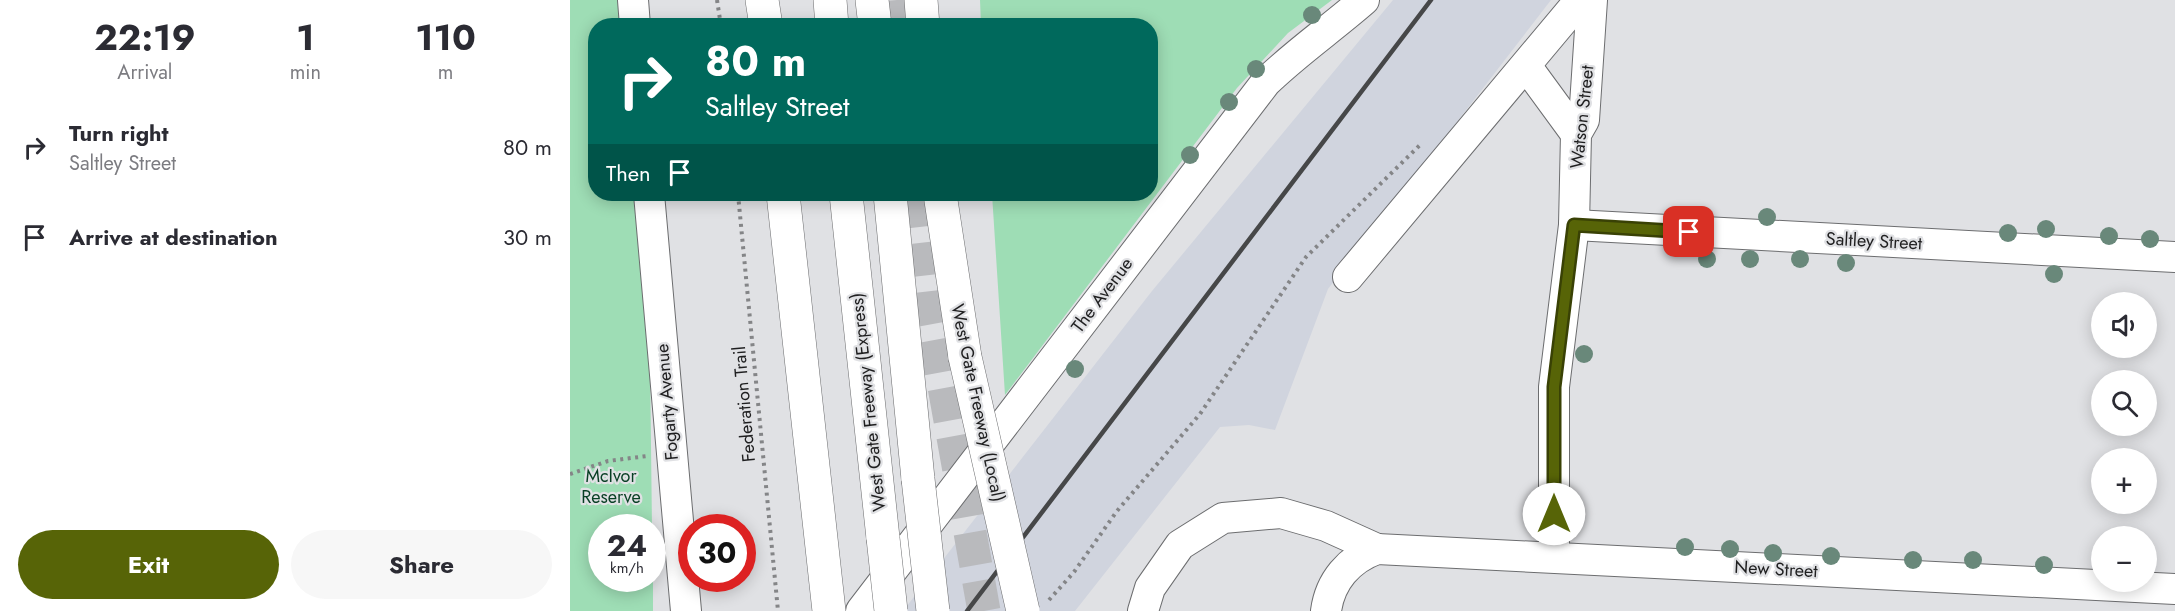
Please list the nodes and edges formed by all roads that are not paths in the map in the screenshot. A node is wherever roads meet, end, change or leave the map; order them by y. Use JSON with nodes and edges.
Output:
{"nodes":[{"id":1,"x":633,"y":0,"type":"edge"},
{"id":2,"x":830,"y":0,"type":"edge"},
{"id":3,"x":872,"y":0,"type":"edge"},
{"id":4,"x":921,"y":0,"type":"edge"},
{"id":5,"x":1364,"y":0,"type":"edge"},
{"id":6,"x":1580,"y":0,"type":"edge"},
{"id":7,"x":1592,"y":0,"type":"edge"},
{"id":8,"x":634,"y":18,"type":"edge"},
{"id":9,"x":831,"y":18,"type":"edge"},
{"id":10,"x":873,"y":18,"type":"edge"},
{"id":11,"x":922,"y":18,"type":"edge"},
{"id":12,"x":1527,"y":67,"type":"junction"},
{"id":13,"x":1576,"y":134,"type":"junction"},
{"id":14,"x":650,"y":201,"type":"edge"},
{"id":15,"x":784,"y":201,"type":"edge"},
{"id":16,"x":847,"y":201,"type":"edge"},
{"id":17,"x":891,"y":201,"type":"edge"},
{"id":18,"x":941,"y":201,"type":"edge"},
{"id":19,"x":1574,"y":225,"type":"junction"},
{"id":20,"x":2175,"y":257,"type":"edge"},
{"id":21,"x":1348,"y":277,"type":"dead end"},
{"id":22,"x":1377,"y":549,"type":"junction"},
{"id":23,"x":1554,"y":557,"type":"junction"},
{"id":24,"x":2175,"y":589,"type":"edge"},
{"id":25,"x":828,"y":604,"type":"edge"},
{"id":26,"x":1035,"y":607,"type":"edge"},
{"id":27,"x":686,"y":611,"type":"edge"},
{"id":28,"x":861,"y":611,"type":"edge"},
{"id":29,"x":891,"y":611,"type":"edge"},
{"id":30,"x":933,"y":611,"type":"edge"},
{"id":31,"x":1143,"y":611,"type":"edge"},
{"id":32,"x":1326,"y":611,"type":"edge"}],
"edges":[{"from":1,"to":8,"type":"street"},
{"from":2,"to":9,"type":"highway"},
{"from":3,"to":10,"type":"highway"},
{"from":4,"to":11,"type":"highway"},
{"from":5,"to":28,"type":"street","name":"The Avenue"},
{"from":6,"to":12,"type":"street"},
{"from":7,"to":13,"type":"street","name":"Watson Street"},
{"from":12,"to":13,"type":"street"},
{"from":12,"to":21,"type":"street"},
{"from":13,"to":19,"type":"street","name":"Watson Street"},
{"from":14,"to":27,"type":"street","name":"Fogarty Avenue"},
{"from":15,"to":25,"type":"highway"},
{"from":16,"to":29,"type":"highway","name":"West Gate Freeway (Express)","bridge":true},
{"from":17,"to":30,"type":"highway","bridge":true},
{"from":18,"to":26,"type":"highway","name":"West Gate Freeway (Local)","bridge":true},
{"from":19,"to":20,"type":"street","name":"Saltley Street"},
{"from":19,"to":23,"type":"street","name":"Watson Street"},
{"from":22,"to":23,"type":"street","name":"New Street"},
{"from":22,"to":31,"type":"street"},
{"from":22,"to":32,"type":"street"},
{"from":23,"to":24,"type":"street","name":"New Street"}]}
